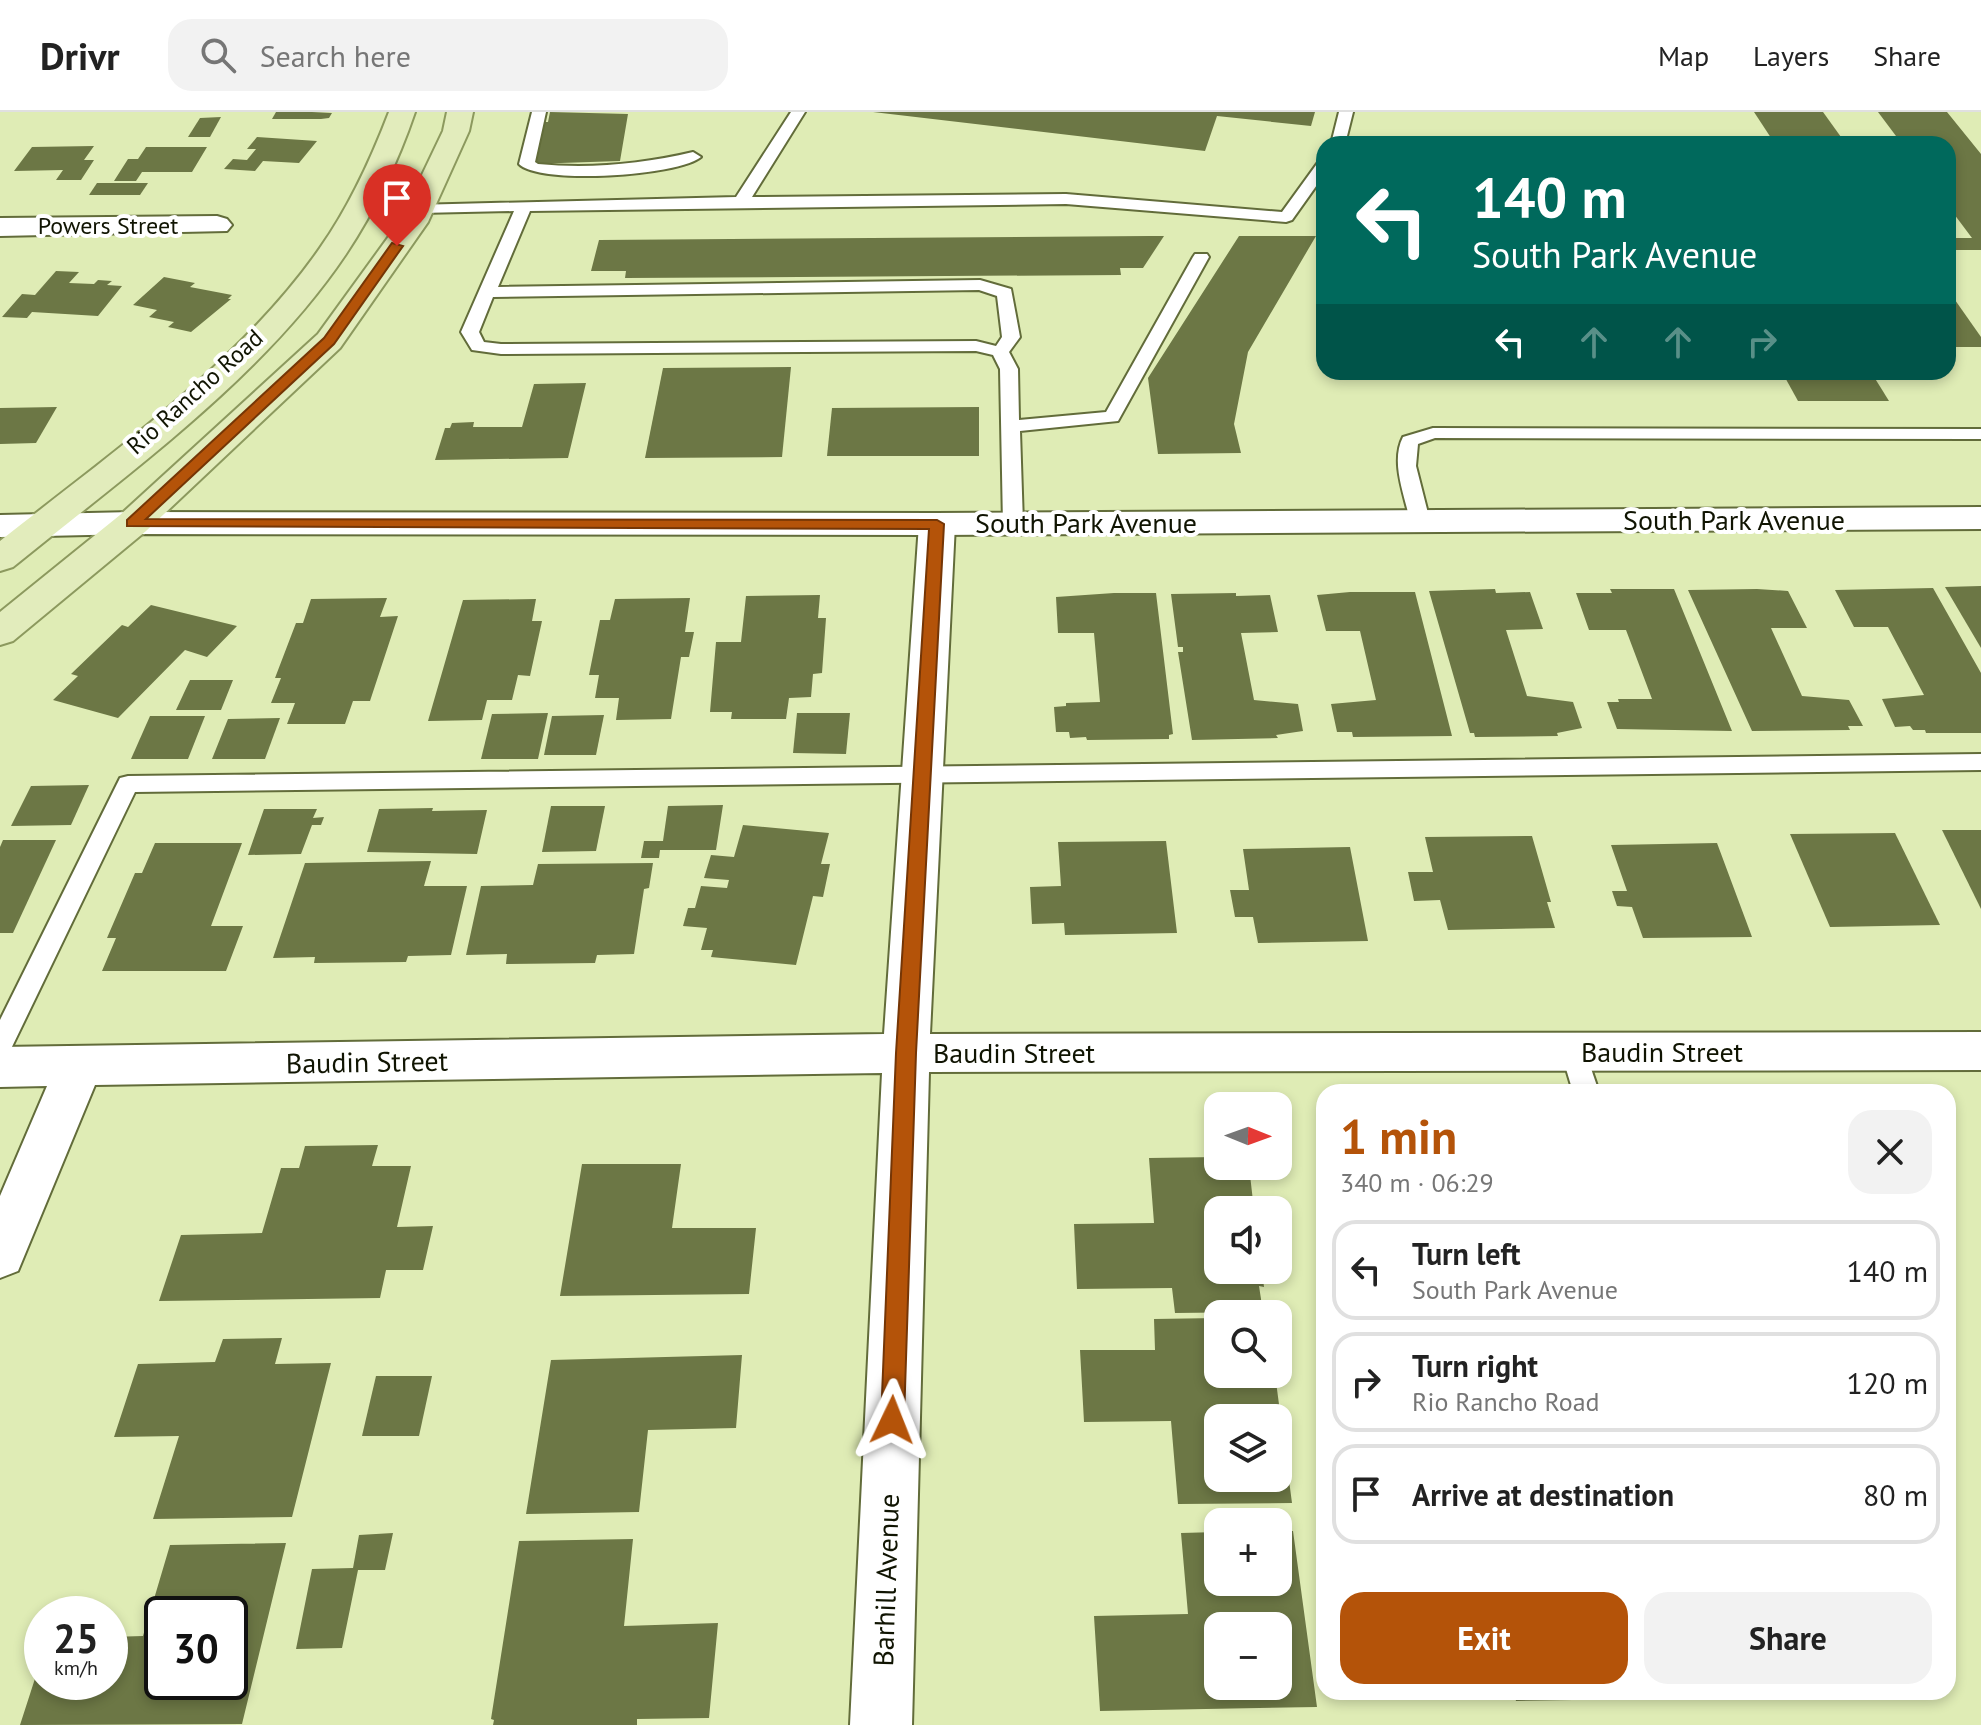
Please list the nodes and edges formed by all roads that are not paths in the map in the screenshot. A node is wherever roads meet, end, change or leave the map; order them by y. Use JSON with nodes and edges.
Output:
{"nodes":[{"id":1,"x":402,"y":112,"type":"edge"},
{"id":2,"x":460,"y":112,"type":"edge"},
{"id":3,"x":539,"y":112,"type":"edge"},
{"id":4,"x":798,"y":112,"type":"edge"},
{"id":5,"x":1346,"y":112,"type":"edge"},
{"id":6,"x":1340,"y":136,"type":"edge"},
{"id":7,"x":693,"y":157,"type":"dead end"},
{"id":8,"x":1316,"y":175,"type":"edge"},
{"id":9,"x":741,"y":202,"type":"junction"},
{"id":10,"x":524,"y":206,"type":"junction"},
{"id":11,"x":357,"y":208,"type":"junction"},
{"id":12,"x":420,"y":208,"type":"junction"},
{"id":13,"x":217,"y":225,"type":"dead end"},
{"id":14,"x":0,"y":227,"type":"edge"},
{"id":15,"x":1201,"y":257,"type":"dead end"},
{"id":16,"x":487,"y":292,"type":"junction"},
{"id":17,"x":1000,"y":352,"type":"junction"},
{"id":18,"x":1011,"y":426,"type":"junction"},
{"id":19,"x":1981,"y":434,"type":"edge"},
{"id":20,"x":1981,"y":518,"type":"edge"},
{"id":21,"x":1420,"y":521,"type":"junction"},
{"id":22,"x":133,"y":523,"type":"junction"},
{"id":23,"x":937,"y":524,"type":"junction"},
{"id":24,"x":1013,"y":524,"type":"junction"},
{"id":25,"x":42,"y":525,"type":"junction"},
{"id":26,"x":0,"y":526,"type":"edge"},
{"id":27,"x":0,"y":559,"type":"edge"},
{"id":28,"x":0,"y":632,"type":"edge"},
{"id":29,"x":1981,"y":762,"type":"edge"},
{"id":30,"x":922,"y":775,"type":"junction"},
{"id":31,"x":0,"y":1046,"type":"edge"},
{"id":32,"x":1981,"y":1051,"type":"edge"},
{"id":33,"x":906,"y":1053,"type":"junction"},
{"id":34,"x":0,"y":1067,"type":"edge"},
{"id":35,"x":79,"y":1067,"type":"junction"},
{"id":36,"x":1580,"y":1072,"type":"edge"},
{"id":37,"x":0,"y":1255,"type":"edge"},
{"id":38,"x":881,"y":1725,"type":"edge"}],
"edges":[{"from":1,"to":11,"type":"main road","name":"Rio Rancho Road"},
{"from":2,"to":12,"type":"main road","name":"Rio Rancho Road"},
{"from":3,"to":7,"type":"lane"},
{"from":4,"to":9,"type":"lane"},
{"from":5,"to":6,"type":"lane"},
{"from":8,"to":9,"type":"lane"},
{"from":9,"to":10,"type":"lane"},
{"from":10,"to":12,"type":"lane"},
{"from":10,"to":16,"type":"lane"},
{"from":11,"to":12,"type":"main road"},
{"from":11,"to":25,"type":"main road","name":"Rio Rancho Road"},
{"from":12,"to":22,"type":"main road","name":"Rio Rancho Road"},
{"from":13,"to":14,"type":"street","name":"Powers Street"},
{"from":15,"to":18,"type":"lane"},
{"from":16,"to":17,"type":"lane"},
{"from":16,"to":17,"type":"lane"},
{"from":17,"to":18,"type":"lane"},
{"from":18,"to":24,"type":"lane"},
{"from":19,"to":21,"type":"lane"},
{"from":20,"to":21,"type":"street","name":"South Park Avenue"},
{"from":21,"to":24,"type":"street","name":"South Park Avenue"},
{"from":22,"to":23,"type":"street","name":"South Park Avenue"},
{"from":22,"to":25,"type":"street","name":"South Park Avenue"},
{"from":22,"to":28,"type":"main road","name":"Rio Rancho Road"},
{"from":23,"to":24,"type":"street","name":"South Park Avenue"},
{"from":23,"to":30,"type":"street","name":"Barhill Avenue"},
{"from":25,"to":26,"type":"street","name":"South Park Avenue"},
{"from":25,"to":27,"type":"main road","name":"Rio Rancho Road"},
{"from":29,"to":30,"type":"lane"},
{"from":30,"to":31,"type":"lane"},
{"from":30,"to":33,"type":"street","name":"Barhill Avenue"},
{"from":32,"to":36,"type":"street","name":"Baudin Street"},
{"from":33,"to":35,"type":"street","name":"Baudin Street"},
{"from":33,"to":36,"type":"street","name":"Baudin Street"},
{"from":33,"to":38,"type":"street","name":"Barhill Avenue"},
{"from":34,"to":35,"type":"street","name":"Baudin Street"},
{"from":35,"to":37,"type":"street"}]}
